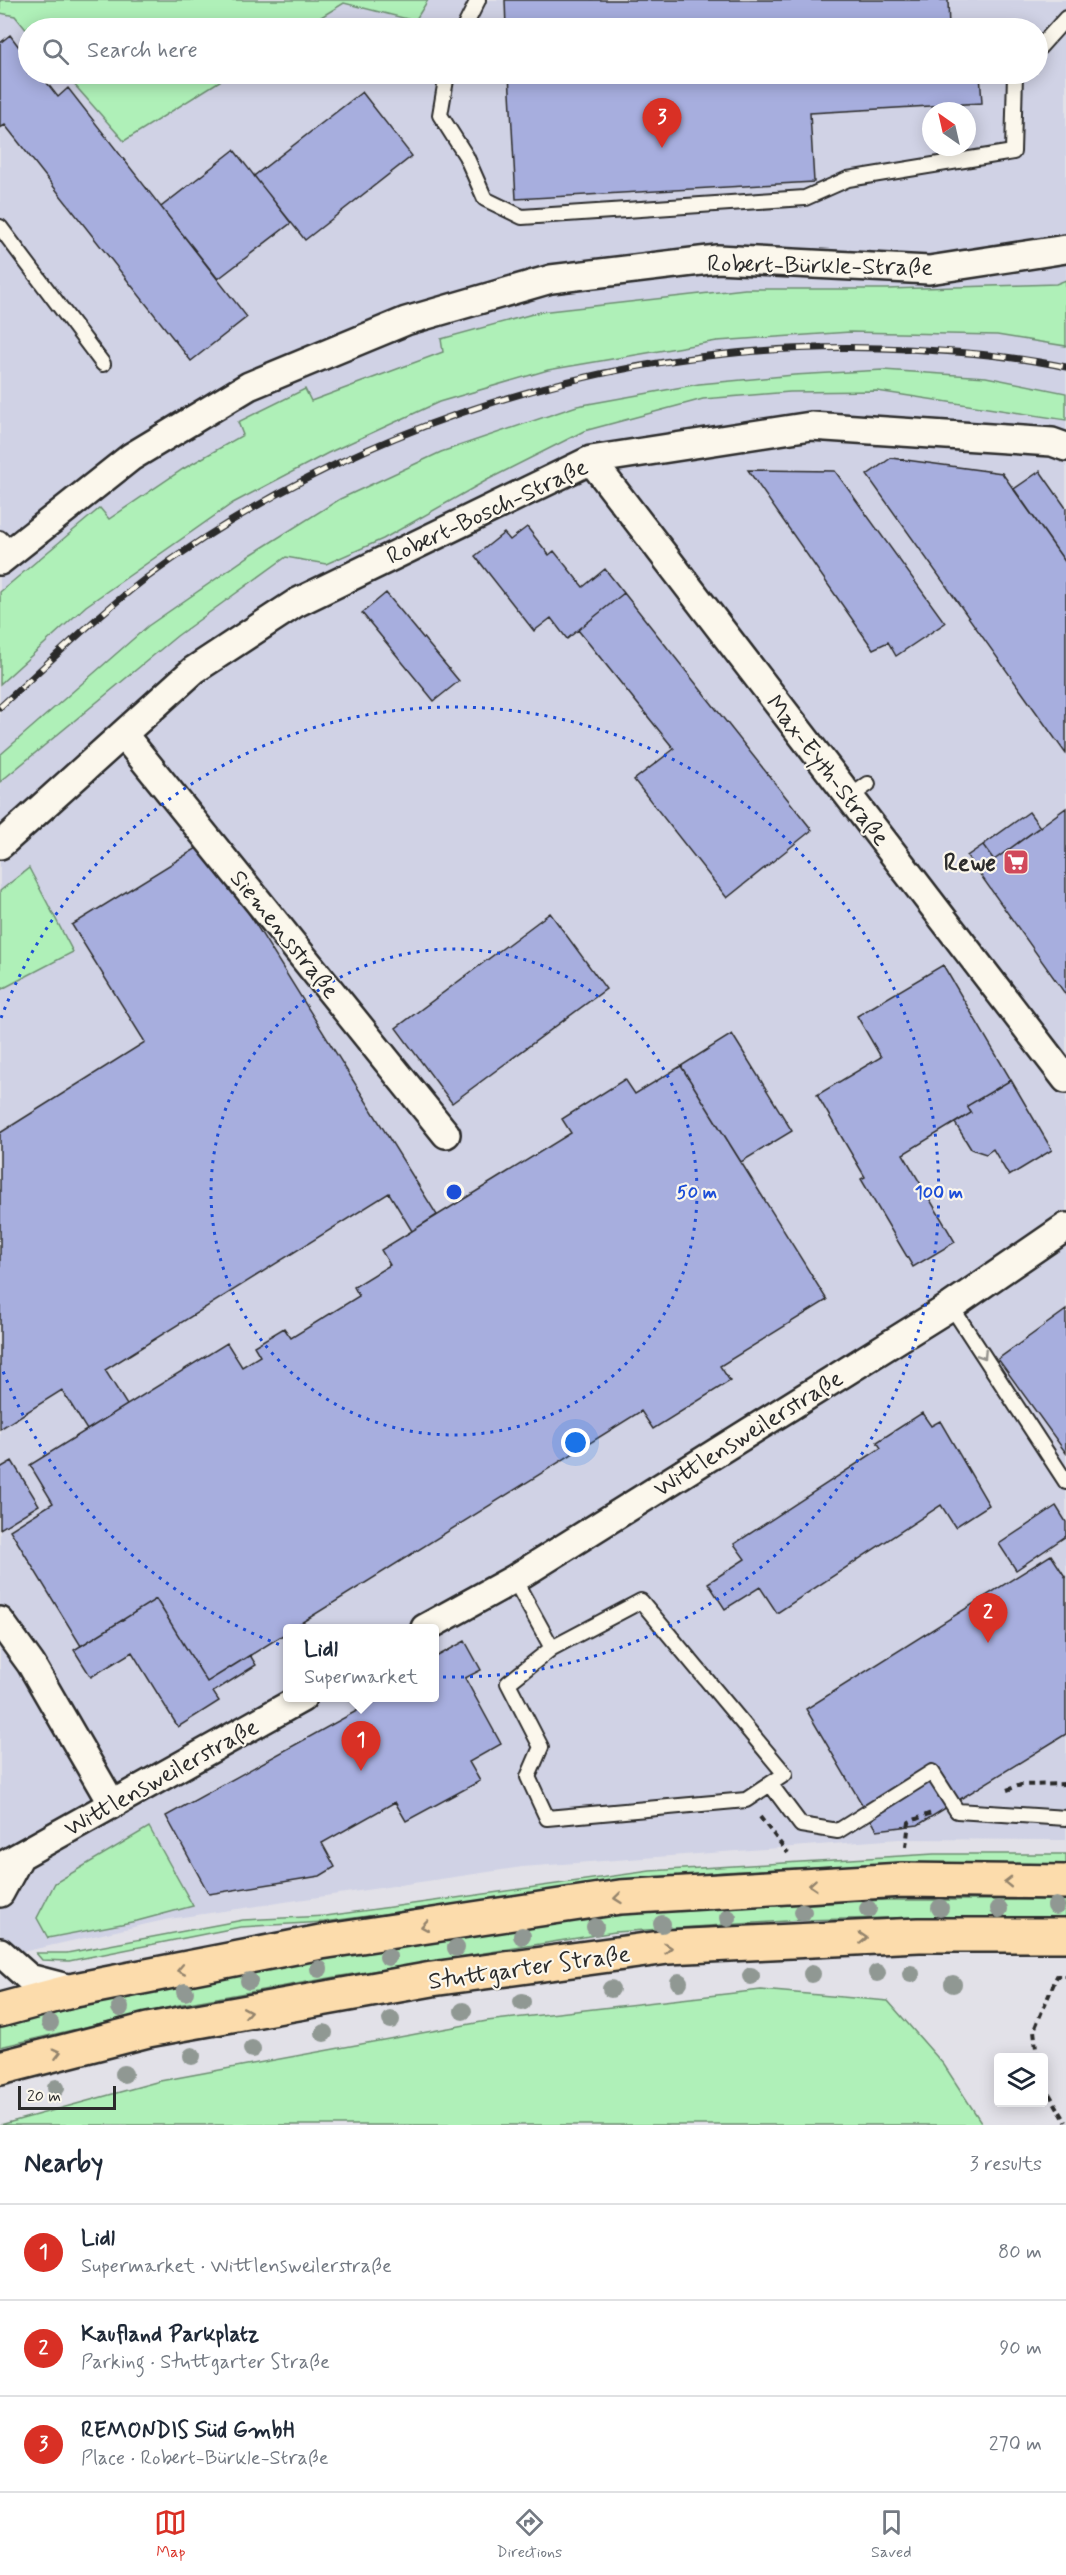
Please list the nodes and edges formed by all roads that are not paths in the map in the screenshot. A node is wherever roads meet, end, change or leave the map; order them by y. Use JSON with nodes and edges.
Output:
{"nodes":[{"id":1,"x":478,"y":0,"type":"edge"},
{"id":2,"x":469,"y":18,"type":"edge"},
{"id":3,"x":1066,"y":18,"type":"edge"},
{"id":4,"x":1048,"y":38,"type":"edge"},
{"id":5,"x":445,"y":84,"type":"edge"},
{"id":6,"x":1015,"y":84,"type":"edge"},
{"id":7,"x":0,"y":227,"type":"edge"},
{"id":8,"x":1066,"y":249,"type":"edge"},
{"id":9,"x":103,"y":364,"type":"dead end"},
{"id":10,"x":1066,"y":447,"type":"edge"},
{"id":11,"x":591,"y":460,"type":"junction"},
{"id":12,"x":4,"y":550,"type":"edge"},
{"id":13,"x":123,"y":734,"type":"junction"},
{"id":14,"x":0,"y":845,"type":"edge"},
{"id":15,"x":1066,"y":1079,"type":"edge"},
{"id":16,"x":446,"y":1134,"type":"dead end"},
{"id":17,"x":1066,"y":1227,"type":"edge"},
{"id":18,"x":951,"y":1306,"type":"junction"},
{"id":19,"x":1066,"y":1482,"type":"edge"},
{"id":20,"x":514,"y":1579,"type":"junction"},
{"id":21,"x":0,"y":1621,"type":"edge"},
{"id":22,"x":434,"y":1624,"type":"edge"},
{"id":23,"x":552,"y":1648,"type":"junction"},
{"id":24,"x":295,"y":1702,"type":"edge"},
{"id":25,"x":771,"y":1785,"type":"junction"},
{"id":26,"x":112,"y":1804,"type":"junction"},
{"id":27,"x":1066,"y":1818,"type":"edge"},
{"id":28,"x":10,"y":1862,"type":"edge"},
{"id":29,"x":1066,"y":1882,"type":"edge"},
{"id":30,"x":0,"y":1893,"type":"edge"},
{"id":31,"x":1066,"y":1935,"type":"edge"},
{"id":32,"x":0,"y":1952,"type":"edge"},
{"id":33,"x":75,"y":1990,"type":"junction"},
{"id":34,"x":0,"y":2010,"type":"edge"},
{"id":35,"x":0,"y":2068,"type":"edge"}],
"edges":[{"from":1,"to":2,"type":"lane"},
{"from":3,"to":4,"type":"lane"},
{"from":5,"to":6,"type":"lane"},
{"from":7,"to":9,"type":"lane"},
{"from":8,"to":12,"type":"street","name":"Robert-Bürkle-Straße"},
{"from":10,"to":11,"type":"street","name":"Robert-Bosch-Straße"},
{"from":11,"to":13,"type":"street","name":"Robert-Bosch-Straße"},
{"from":11,"to":15,"type":"street","name":"Max-Eyth-Straße"},
{"from":13,"to":14,"type":"street","name":"Robert-Bosch-Straße"},
{"from":13,"to":16,"type":"street","name":"Siemensstraße"},
{"from":17,"to":18,"type":"street","name":"Wittlensweilerstraße"},
{"from":18,"to":19,"type":"lane","one_way":true},
{"from":18,"to":20,"type":"street","name":"Wittlensweilerstraße"},
{"from":20,"to":22,"type":"street","name":"Wittlensweilerstraße"},
{"from":20,"to":23,"type":"lane"},
{"from":21,"to":26,"type":"street"},
{"from":23,"to":25,"type":"lane"},
{"from":23,"to":25,"type":"lane"},
{"from":24,"to":26,"type":"street","name":"Wittlensweilerstraße"},
{"from":25,"to":27,"type":"lane"},
{"from":26,"to":28,"type":"street","name":"Wittlensweilerstraße"},
{"from":28,"to":30,"type":"street","name":"Wittlensweilerstraße"},
{"from":29,"to":33,"type":"main road","one_way":true},
{"from":35,"to":31,"type":"main road","name":"Stuttgarter Straße","one_way":true},
{"from":32,"to":33,"type":"street"},
{"from":33,"to":34,"type":"main road"}]}
